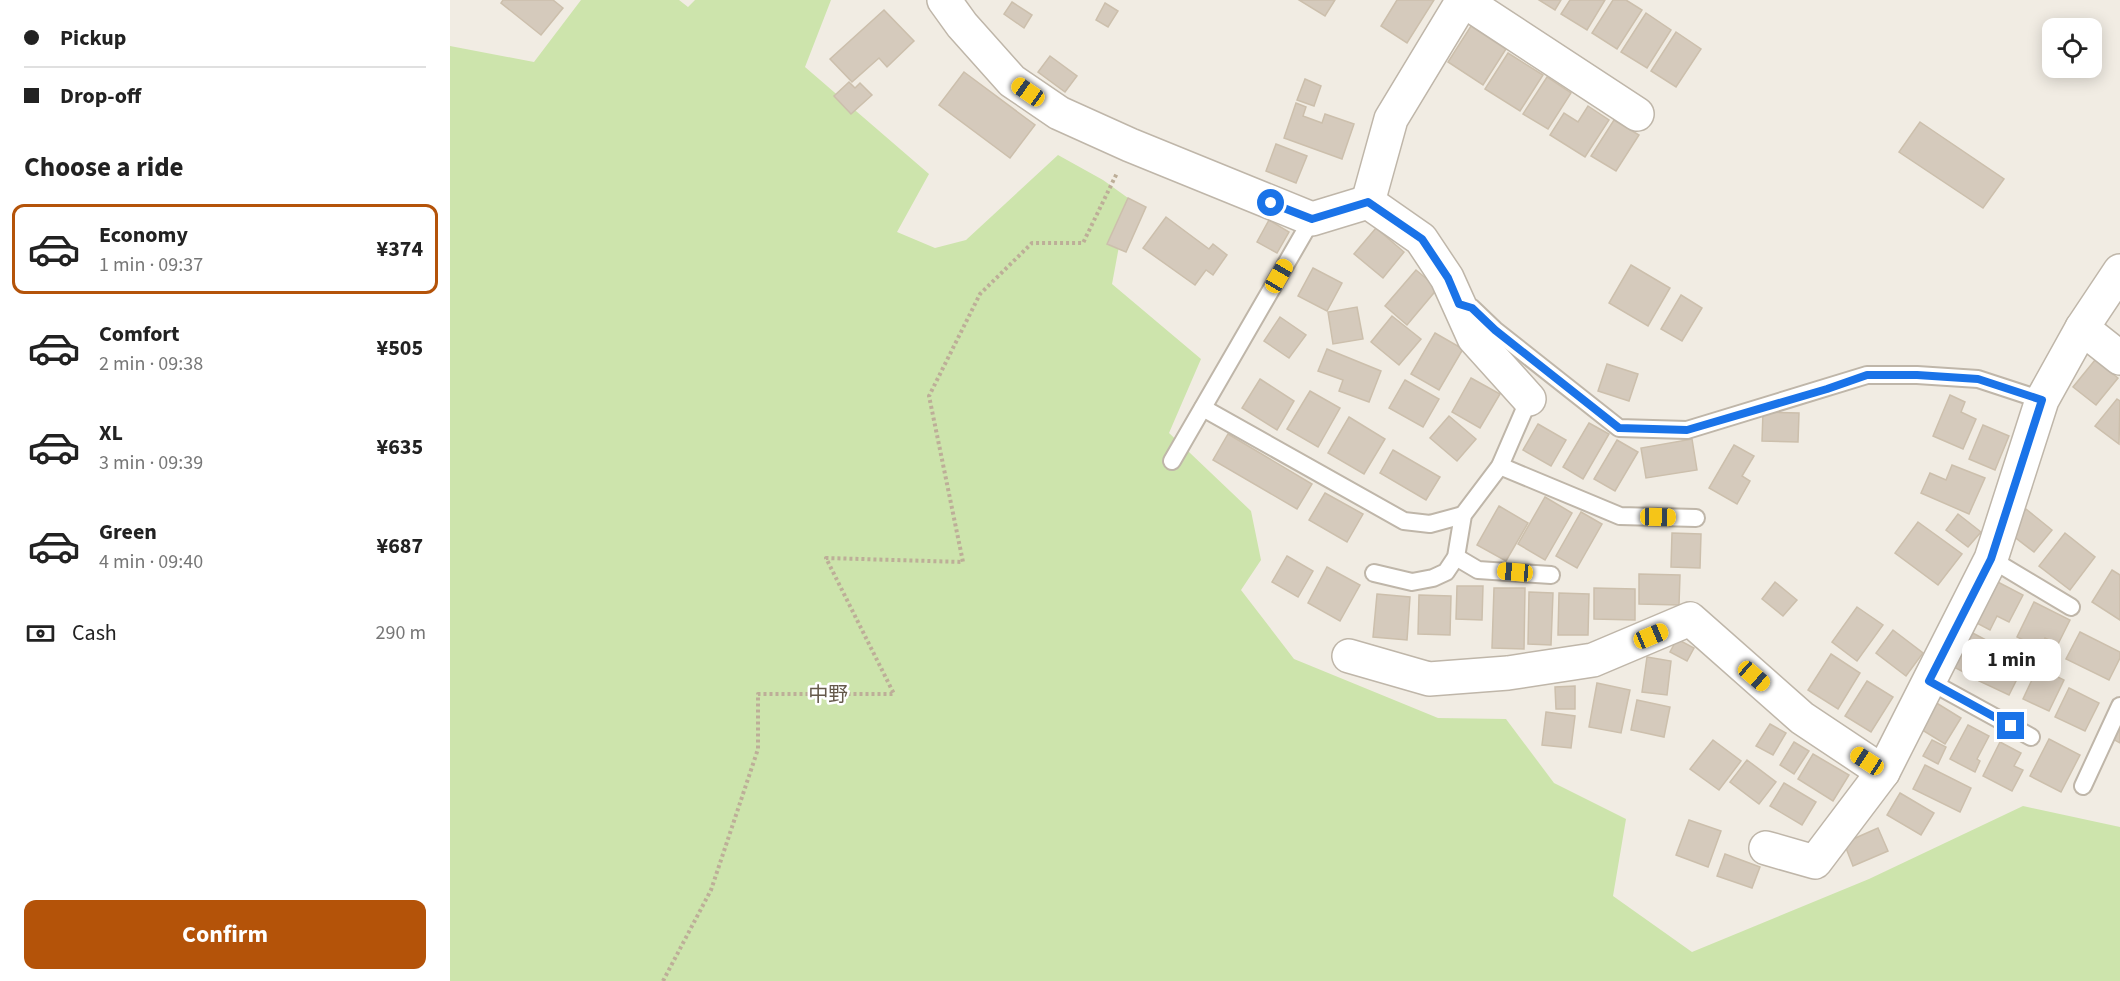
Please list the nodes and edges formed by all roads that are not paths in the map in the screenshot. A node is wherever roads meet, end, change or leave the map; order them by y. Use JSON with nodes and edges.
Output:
{"nodes":[{"id":1,"x":944,"y":0,"type":"edge"},
{"id":2,"x":1463,"y":0,"type":"edge"},
{"id":3,"x":1637,"y":114,"type":"dead end"},
{"id":4,"x":1368,"y":202,"type":"junction"},
{"id":5,"x":1312,"y":219,"type":"junction"},
{"id":6,"x":2120,"y":271,"type":"edge"},
{"id":7,"x":1459,"y":304,"type":"junction"},
{"id":8,"x":2082,"y":328,"type":"junction"},
{"id":9,"x":2120,"y":358,"type":"edge"},
{"id":10,"x":1529,"y":399,"type":"joint"},
{"id":11,"x":2042,"y":400,"type":"junction"},
{"id":12,"x":1203,"y":408,"type":"junction"},
{"id":13,"x":1172,"y":461,"type":"dead end"},
{"id":14,"x":1500,"y":466,"type":"junction"},
{"id":15,"x":1463,"y":515,"type":"junction"},
{"id":16,"x":1696,"y":518,"type":"dead end"},
{"id":17,"x":1456,"y":557,"type":"junction"},
{"id":18,"x":1991,"y":559,"type":"junction"},
{"id":19,"x":1374,"y":573,"type":"dead end"},
{"id":20,"x":1551,"y":575,"type":"dead end"},
{"id":21,"x":2071,"y":606,"type":"dead end"},
{"id":22,"x":1349,"y":656,"type":"dead end"},
{"id":23,"x":1929,"y":681,"type":"junction"},
{"id":24,"x":2120,"y":706,"type":"edge"},
{"id":25,"x":2031,"y":737,"type":"dead end"},
{"id":26,"x":1883,"y":772,"type":"junction"},
{"id":27,"x":2084,"y":786,"type":"dead end"},
{"id":28,"x":1766,"y":848,"type":"dead end"}],
"edges":[{"from":1,"to":5,"type":"street"},
{"from":2,"to":3,"type":"street"},
{"from":2,"to":4,"type":"street"},
{"from":4,"to":5,"type":"street"},
{"from":4,"to":7,"type":"street"},
{"from":5,"to":12,"type":"lane"},
{"from":6,"to":8,"type":"street"},
{"from":7,"to":10,"type":"street"},
{"from":7,"to":11,"type":"lane"},
{"from":8,"to":9,"type":"street"},
{"from":8,"to":11,"type":"street"},
{"from":10,"to":14,"type":"lane"},
{"from":11,"to":18,"type":"street"},
{"from":12,"to":13,"type":"lane"},
{"from":12,"to":15,"type":"lane"},
{"from":14,"to":15,"type":"lane"},
{"from":14,"to":16,"type":"lane"},
{"from":15,"to":17,"type":"lane"},
{"from":17,"to":19,"type":"lane"},
{"from":17,"to":20,"type":"lane"},
{"from":18,"to":21,"type":"lane"},
{"from":18,"to":23,"type":"street"},
{"from":22,"to":26,"type":"street"},
{"from":23,"to":25,"type":"lane"},
{"from":23,"to":26,"type":"street"},
{"from":24,"to":27,"type":"lane"},
{"from":26,"to":28,"type":"street"}]}
